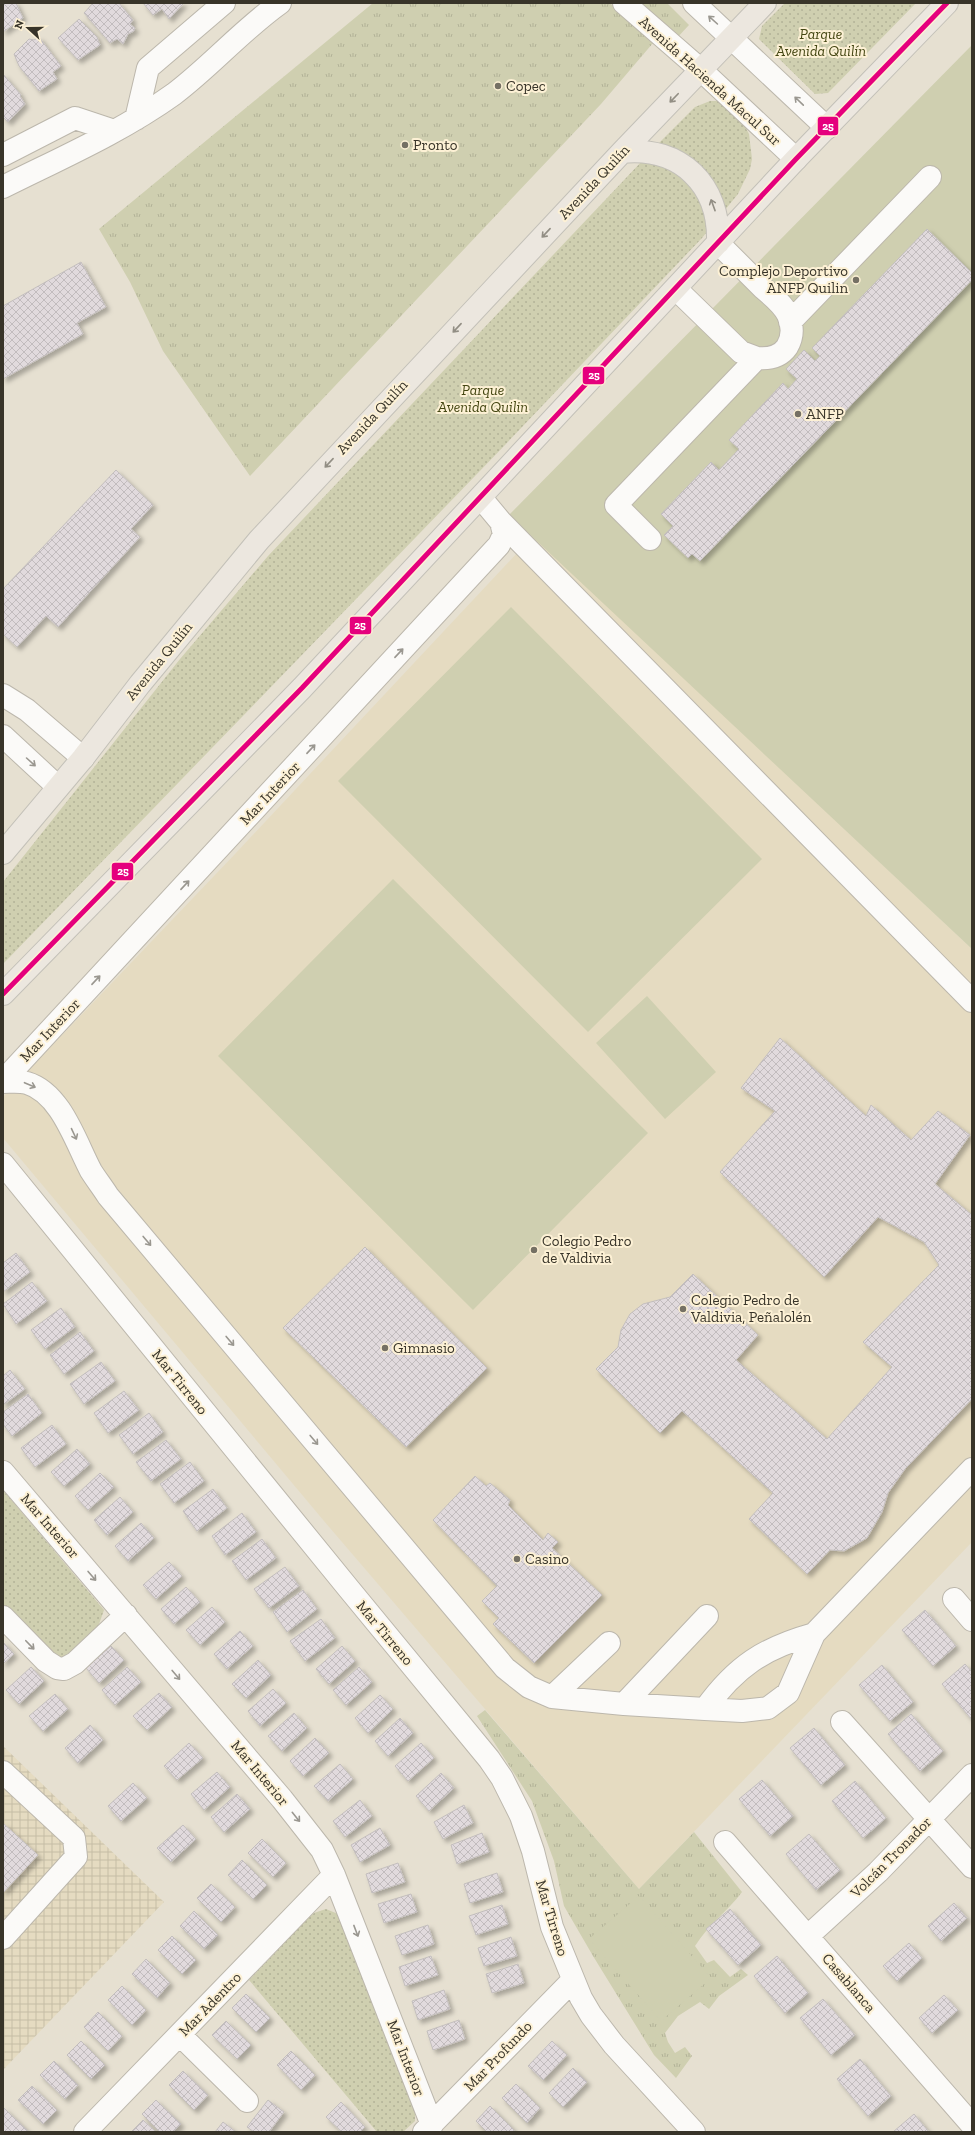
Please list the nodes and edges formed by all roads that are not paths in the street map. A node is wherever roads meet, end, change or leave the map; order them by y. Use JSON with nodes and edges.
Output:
{"nodes":[{"id":1,"x":224,"y":3,"type":"edge"},
{"id":2,"x":624,"y":3,"type":"edge"},
{"id":3,"x":694,"y":3,"type":"edge"},
{"id":4,"x":765,"y":3,"type":"edge"},
{"id":5,"x":946,"y":3,"type":"edge"},
{"id":6,"x":272,"y":7,"type":"edge"},
{"id":7,"x":732,"y":38,"type":"junction"},
{"id":8,"x":701,"y":70,"type":"junction"},
{"id":9,"x":136,"y":119,"type":"junction"},
{"id":10,"x":827,"y":128,"type":"junction"},
{"id":11,"x":114,"y":131,"type":"junction"},
{"id":12,"x":622,"y":152,"type":"junction"},
{"id":13,"x":3,"y":155,"type":"edge"},
{"id":14,"x":796,"y":160,"type":"junction"},
{"id":15,"x":930,"y":177,"type":"dead end"},
{"id":16,"x":3,"y":187,"type":"edge"},
{"id":17,"x":718,"y":243,"type":"junction"},
{"id":18,"x":676,"y":289,"type":"junction"},
{"id":19,"x":790,"y":322,"type":"junction"},
{"id":20,"x":757,"y":358,"type":"junction"},
{"id":21,"x":481,"y":498,"type":"junction"},
{"id":22,"x":501,"y":522,"type":"junction"},
{"id":23,"x":650,"y":539,"type":"dead end"},
{"id":24,"x":3,"y":695,"type":"edge"},
{"id":25,"x":3,"y":736,"type":"edge"},
{"id":26,"x":83,"y":758,"type":"junction"},
{"id":27,"x":58,"y":787,"type":"junction"},
{"id":28,"x":3,"y":853,"type":"edge"},
{"id":29,"x":3,"y":994,"type":"edge"},
{"id":30,"x":972,"y":1001,"type":"edge"},
{"id":31,"x":3,"y":1081,"type":"edge"},
{"id":32,"x":5,"y":1167,"type":"edge"},
{"id":33,"x":972,"y":1469,"type":"edge"},
{"id":34,"x":3,"y":1472,"type":"edge"},
{"id":35,"x":954,"y":1599,"type":"dead end"},
{"id":36,"x":126,"y":1615,"type":"junction"},
{"id":37,"x":707,"y":1616,"type":"dead end"},
{"id":38,"x":3,"y":1617,"type":"edge"},
{"id":39,"x":972,"y":1620,"type":"edge"},
{"id":40,"x":814,"y":1634,"type":"junction"},
{"id":41,"x":609,"y":1643,"type":"dead end"},
{"id":42,"x":552,"y":1697,"type":"junction"},
{"id":43,"x":624,"y":1704,"type":"junction"},
{"id":44,"x":705,"y":1709,"type":"junction"},
{"id":45,"x":842,"y":1722,"type":"dead end"},
{"id":46,"x":3,"y":1772,"type":"edge"},
{"id":47,"x":972,"y":1775,"type":"edge"},
{"id":48,"x":930,"y":1819,"type":"junction"},
{"id":49,"x":725,"y":1842,"type":"dead end"},
{"id":50,"x":972,"y":1866,"type":"edge"},
{"id":51,"x":334,"y":1875,"type":"junction"},
{"id":52,"x":808,"y":1936,"type":"junction"},
{"id":53,"x":3,"y":1938,"type":"edge"},
{"id":54,"x":573,"y":1980,"type":"junction"},
{"id":55,"x":180,"y":2035,"type":"junction"},
{"id":56,"x":247,"y":2101,"type":"dead end"},
{"id":57,"x":972,"y":2125,"type":"edge"},
{"id":58,"x":428,"y":2129,"type":"edge"},
{"id":59,"x":86,"y":2132,"type":"edge"},
{"id":60,"x":694,"y":2132,"type":"edge"}],
"edges":[{"from":1,"to":9,"type":"street"},
{"from":2,"to":8,"type":"street","name":"Avenida Hacienda Macul Sur"},
{"from":7,"to":3,"type":"street","one_way":true},
{"from":4,"to":7,"type":"main road","name":"Avenida Quilín"},
{"from":5,"to":10,"type":"main road"},
{"from":6,"to":9,"type":"street"},
{"from":7,"to":8,"type":"main road","name":"Avenida Quilín"},
{"from":10,"to":7,"type":"street","one_way":true},
{"from":8,"to":12,"type":"main road","name":"Avenida Quilín","one_way":true},
{"from":8,"to":14,"type":"street","name":"Avenida Hacienda Macul Sur"},
{"from":9,"to":11,"type":"street"},
{"from":10,"to":14,"type":"main road"},
{"from":11,"to":13,"type":"street"},
{"from":11,"to":16,"type":"street"},
{"from":17,"to":12,"type":"main road","one_way":true},
{"from":12,"to":26,"type":"main road","name":"Avenida Quilín","one_way":true},
{"from":14,"to":17,"type":"main road"},
{"from":15,"to":19,"type":"street"},
{"from":17,"to":18,"type":"main road"},
{"from":17,"to":19,"type":"street"},
{"from":18,"to":20,"type":"street"},
{"from":18,"to":21,"type":"main road"},
{"from":19,"to":20,"type":"street"},
{"from":20,"to":23,"type":"street"},
{"from":21,"to":22,"type":"street"},
{"from":21,"to":29,"type":"main road"},
{"from":22,"to":30,"type":"street"},
{"from":31,"to":22,"type":"street","name":"Mar Interior","one_way":true},
{"from":24,"to":26,"type":"street"},
{"from":25,"to":27,"type":"street","one_way":true},
{"from":26,"to":27,"type":"main road","name":"Avenida Quilín"},
{"from":27,"to":28,"type":"main road","name":"Avenida Quilín"},
{"from":31,"to":42,"type":"street","one_way":true},
{"from":32,"to":54,"type":"street","name":"Mar Tirreno"},
{"from":33,"to":40,"type":"street"},
{"from":34,"to":36,"type":"street","name":"Mar Interior","one_way":true},
{"from":35,"to":39,"type":"street"},
{"from":38,"to":36,"type":"street","one_way":true},
{"from":36,"to":51,"type":"street","name":"Mar Interior","one_way":true},
{"from":37,"to":43,"type":"street"},
{"from":40,"to":44,"type":"street"},
{"from":40,"to":44,"type":"street"},
{"from":41,"to":42,"type":"street"},
{"from":42,"to":43,"type":"street"},
{"from":43,"to":44,"type":"street"},
{"from":45,"to":48,"type":"street"},
{"from":46,"to":53,"type":"street"},
{"from":47,"to":48,"type":"street","name":"Volcán Tronador"},
{"from":48,"to":50,"type":"street"},
{"from":48,"to":52,"type":"street","name":"Volcán Tronador"},
{"from":49,"to":52,"type":"street","name":"Casablanca"},
{"from":51,"to":55,"type":"street","name":"Mar Adentro"},
{"from":51,"to":58,"type":"street","name":"Mar Interior","one_way":true},
{"from":52,"to":57,"type":"street","name":"Casablanca"},
{"from":54,"to":58,"type":"street","name":"Mar Profundo"},
{"from":54,"to":60,"type":"street","name":"Mar Tirreno"},
{"from":55,"to":56,"type":"street"},
{"from":55,"to":59,"type":"street","name":"Mar Adentro"}]}
